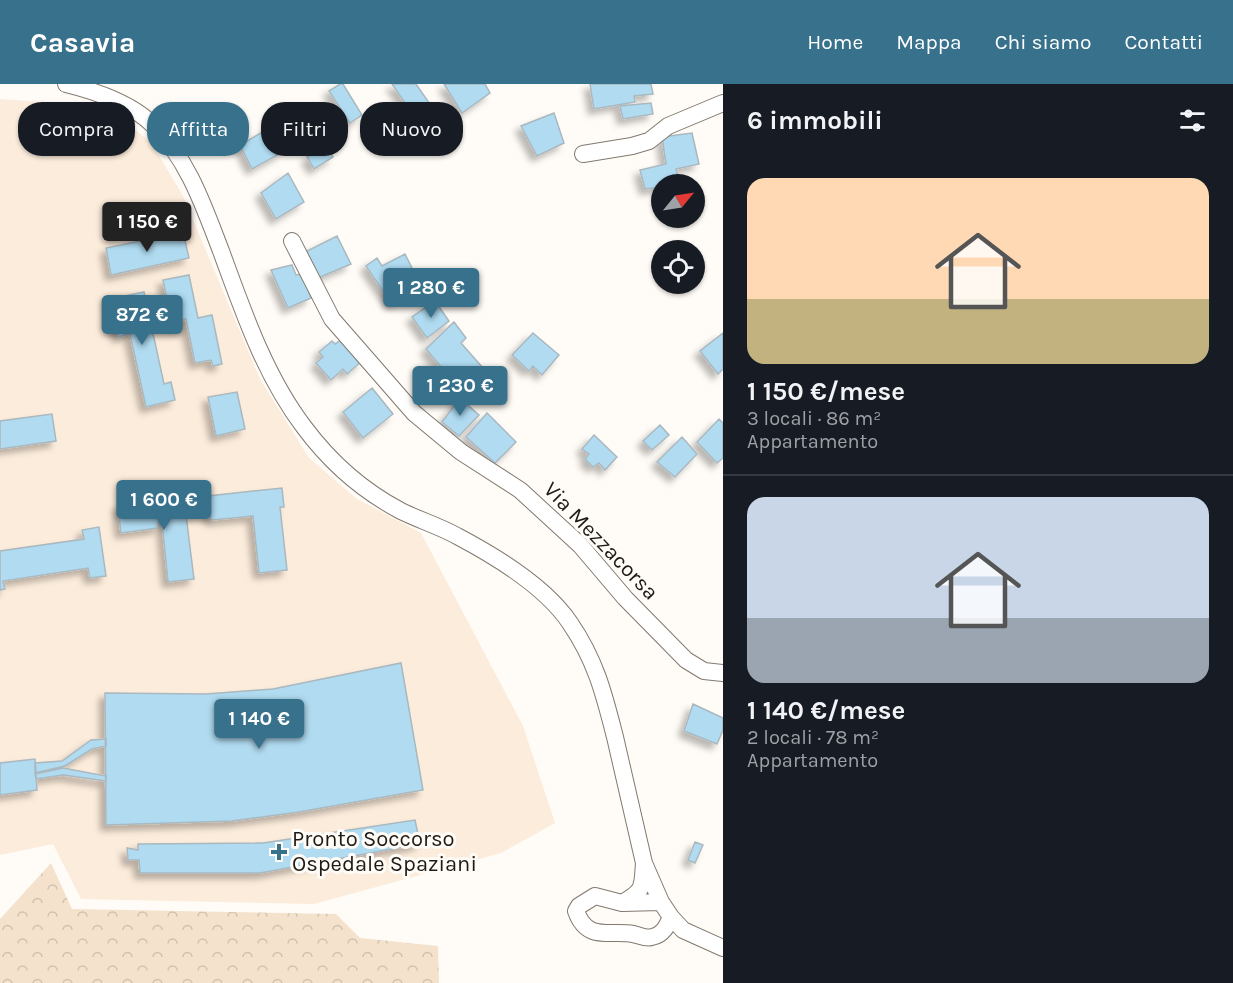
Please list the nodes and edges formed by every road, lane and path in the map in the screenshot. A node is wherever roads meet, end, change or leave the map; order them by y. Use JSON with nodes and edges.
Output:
{"nodes":[{"id":1,"x":66,"y":84,"type":"edge"},
{"id":2,"x":723,"y":103,"type":"edge"},
{"id":3,"x":583,"y":154,"type":"dead end"},
{"id":4,"x":292,"y":242,"type":"dead end"},
{"id":5,"x":723,"y":673,"type":"edge"},
{"id":6,"x":644,"y":862,"type":"junction"},
{"id":7,"x":661,"y":902,"type":"junction"},
{"id":8,"x":622,"y":903,"type":"junction"},
{"id":9,"x":670,"y":917,"type":"junction"},
{"id":10,"x":652,"y":938,"type":"junction"},
{"id":11,"x":717,"y":946,"type":"edge"}],
"edges":[{"from":1,"to":6,"type":"street"},
{"from":2,"to":3,"type":"street"},
{"from":4,"to":5,"type":"street","name":"Via Mezzacorsa"},
{"from":6,"to":7,"type":"street"},
{"from":6,"to":8,"type":"street"},
{"from":7,"to":8,"type":"street"},
{"from":7,"to":9,"type":"street"},
{"from":8,"to":10,"type":"street"},
{"from":9,"to":10,"type":"street"},
{"from":9,"to":11,"type":"street"},
{"from":10,"to":11,"type":"street"}]}
